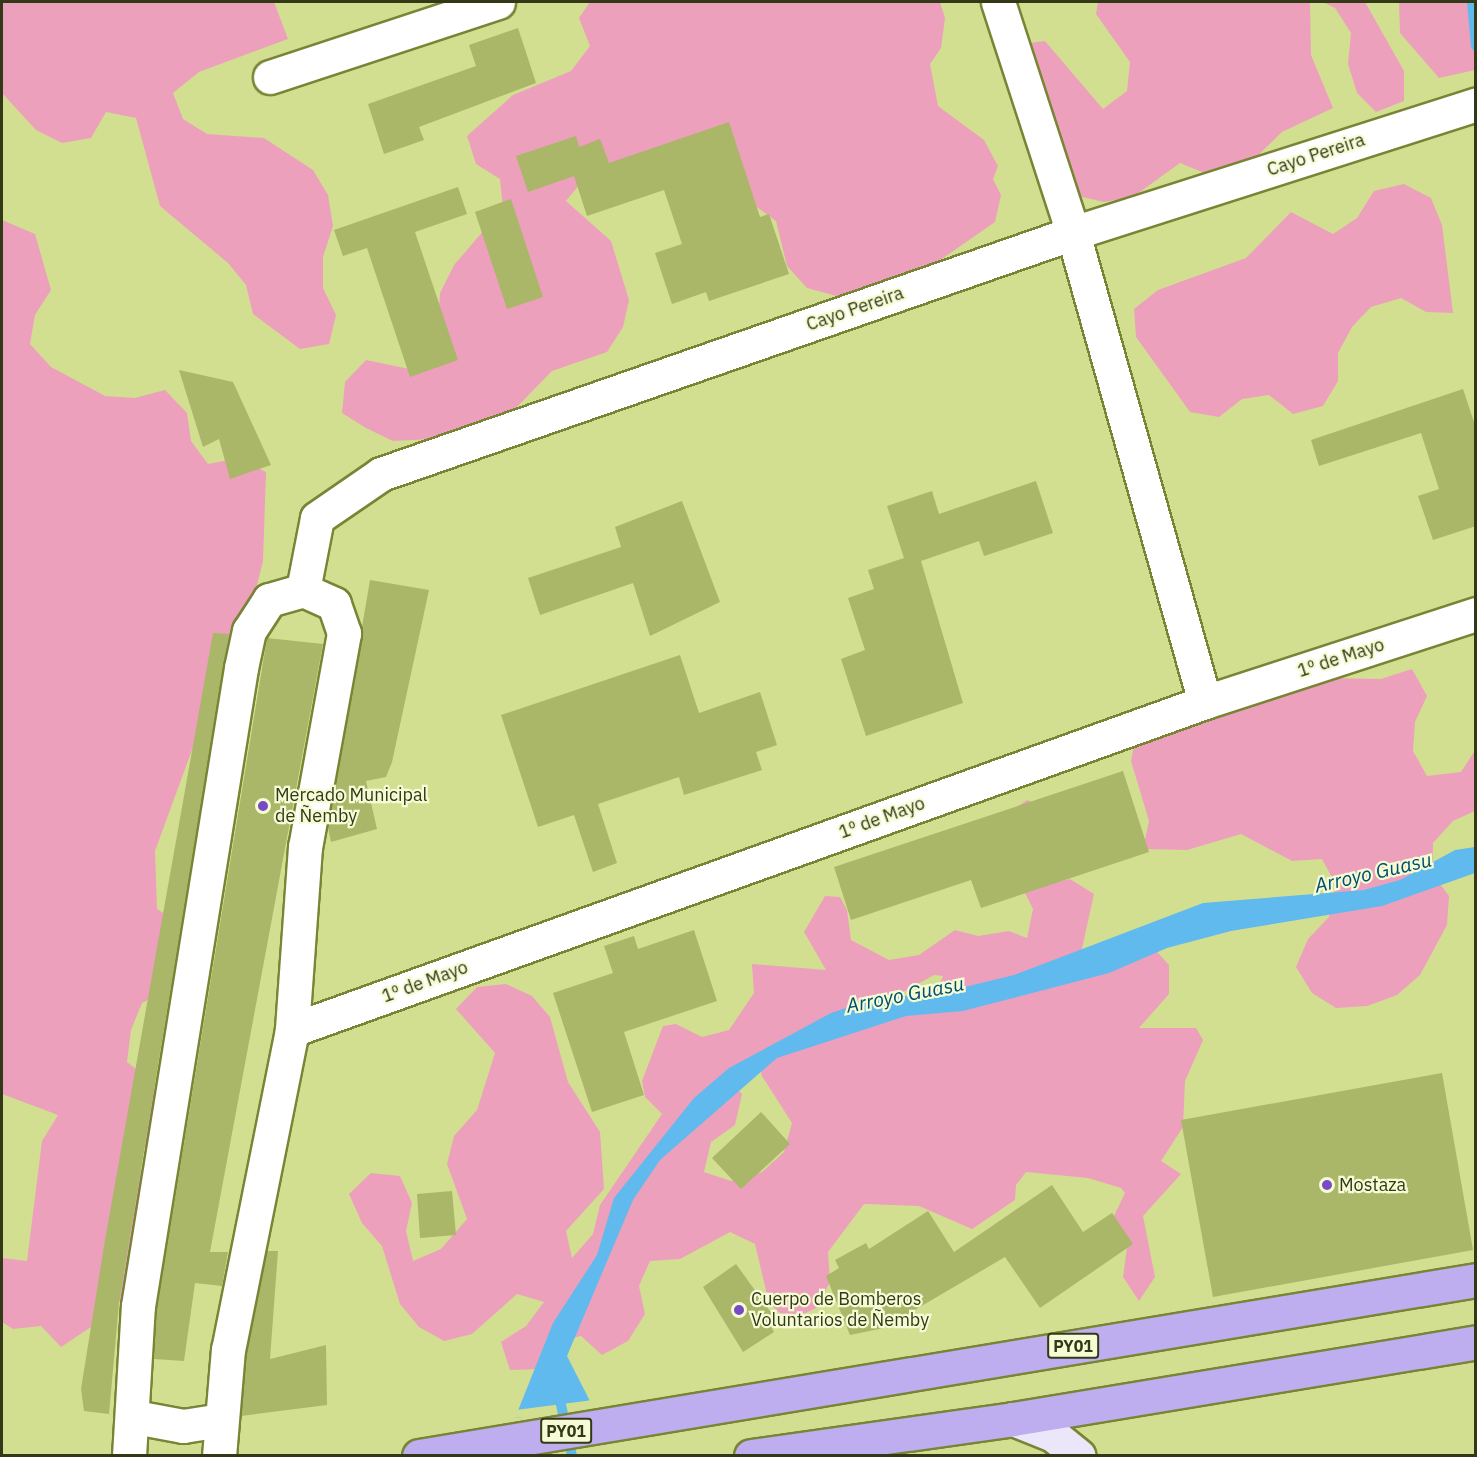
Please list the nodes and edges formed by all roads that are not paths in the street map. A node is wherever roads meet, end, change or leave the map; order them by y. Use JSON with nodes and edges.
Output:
{"nodes":[{"id":1,"x":498,"y":2,"type":"edge"},
{"id":2,"x":998,"y":2,"type":"edge"},
{"id":3,"x":270,"y":77,"type":"dead end"},
{"id":4,"x":1476,"y":104,"type":"edge"},
{"id":5,"x":1073,"y":233,"type":"junction"},
{"id":6,"x":303,"y":590,"type":"junction"},
{"id":7,"x":1476,"y":614,"type":"edge"},
{"id":8,"x":1205,"y":702,"type":"junction"},
{"id":9,"x":292,"y":1030,"type":"junction"},
{"id":10,"x":1476,"y":1280,"type":"edge"},
{"id":11,"x":1476,"y":1342,"type":"edge"},
{"id":12,"x":135,"y":1417,"type":"junction"},
{"id":13,"x":1012,"y":1419,"type":"junction"},
{"id":14,"x":220,"y":1420,"type":"junction"},
{"id":15,"x":129,"y":1455,"type":"edge"},
{"id":16,"x":219,"y":1455,"type":"edge"},
{"id":17,"x":419,"y":1455,"type":"edge"},
{"id":18,"x":751,"y":1455,"type":"edge"},
{"id":19,"x":1079,"y":1455,"type":"edge"}],
"edges":[{"from":1,"to":3,"type":"street"},
{"from":2,"to":5,"type":"street"},
{"from":4,"to":5,"type":"street","name":"Cayo Pereira"},
{"from":5,"to":6,"type":"street","name":"Cayo Pereira"},
{"from":5,"to":8,"type":"street"},
{"from":6,"to":9,"type":"street"},
{"from":6,"to":12,"type":"street"},
{"from":7,"to":8,"type":"street","name":"1º de Mayo"},
{"from":8,"to":9,"type":"street","name":"1º de Mayo"},
{"from":9,"to":14,"type":"street"},
{"from":10,"to":17,"type":"highway","number":"PY01"},
{"from":11,"to":13,"type":"highway"},
{"from":12,"to":14,"type":"street"},
{"from":12,"to":15,"type":"street"},
{"from":13,"to":18,"type":"highway"},
{"from":13,"to":19,"type":"street"},
{"from":14,"to":16,"type":"street"}]}
